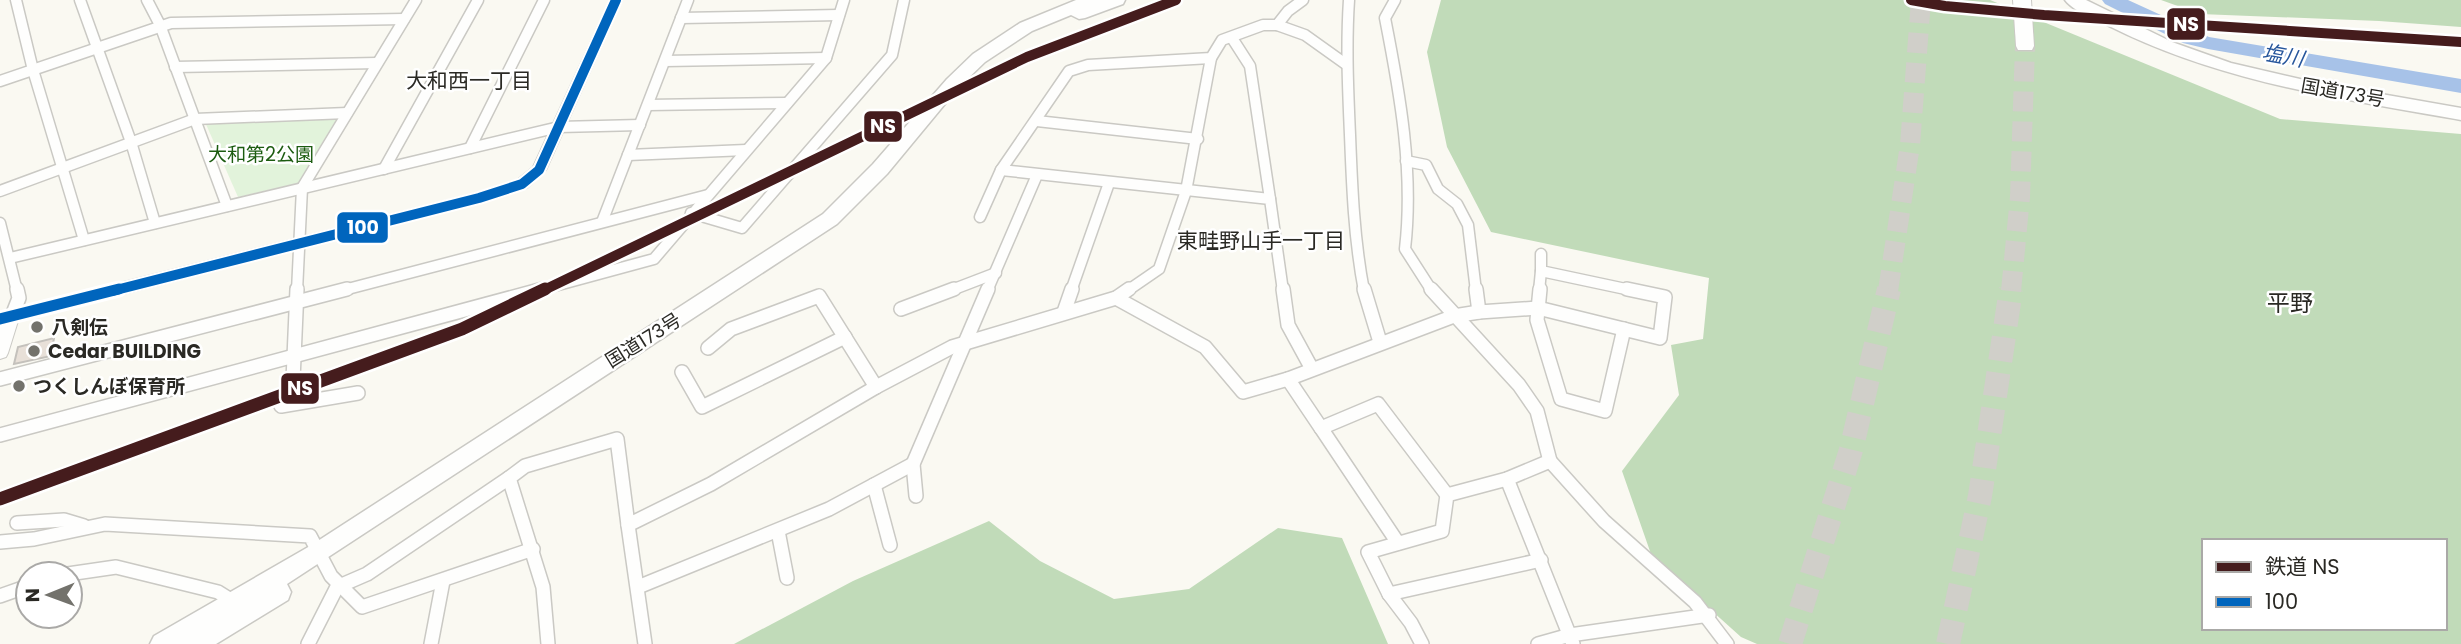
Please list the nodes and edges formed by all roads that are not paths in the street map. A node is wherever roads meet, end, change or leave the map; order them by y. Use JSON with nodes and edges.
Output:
{"nodes":[{"id":1,"x":16,"y":0,"type":"edge"},
{"id":2,"x":80,"y":0,"type":"edge"},
{"id":3,"x":147,"y":0,"type":"edge"},
{"id":4,"x":416,"y":0,"type":"edge"},
{"id":5,"x":478,"y":0,"type":"edge"},
{"id":6,"x":544,"y":0,"type":"edge"},
{"id":7,"x":616,"y":0,"type":"edge"},
{"id":8,"x":688,"y":0,"type":"edge"},
{"id":9,"x":844,"y":0,"type":"edge"},
{"id":10,"x":904,"y":0,"type":"edge"},
{"id":11,"x":1091,"y":0,"type":"edge"},
{"id":12,"x":1117,"y":0,"type":"edge"},
{"id":13,"x":1303,"y":0,"type":"edge"},
{"id":14,"x":1349,"y":0,"type":"edge"},
{"id":15,"x":2022,"y":0,"type":"edge"},
{"id":16,"x":2073,"y":0,"type":"edge"},
{"id":17,"x":2088,"y":0,"type":"edge"},
{"id":18,"x":1391,"y":1,"type":"edge"},
{"id":19,"x":839,"y":15,"type":"junction"},
{"id":20,"x":681,"y":18,"type":"junction"},
{"id":21,"x":404,"y":19,"type":"junction"},
{"id":22,"x":160,"y":25,"type":"junction"},
{"id":23,"x":1277,"y":25,"type":"junction"},
{"id":24,"x":1231,"y":38,"type":"junction"},
{"id":25,"x":2025,"y":47,"type":"tunnel mouth"},
{"id":26,"x":96,"y":48,"type":"junction"},
{"id":27,"x":825,"y":58,"type":"junction"},
{"id":28,"x":1211,"y":58,"type":"junction"},
{"id":29,"x":665,"y":61,"type":"junction"},
{"id":30,"x":377,"y":64,"type":"junction"},
{"id":31,"x":1347,"y":65,"type":"junction"},
{"id":32,"x":175,"y":67,"type":"junction"},
{"id":33,"x":33,"y":70,"type":"junction"},
{"id":34,"x":0,"y":81,"type":"edge"},
{"id":35,"x":787,"y":103,"type":"junction"},
{"id":36,"x":648,"y":104,"type":"junction"},
{"id":37,"x":2461,"y":107,"type":"edge"},
{"id":38,"x":347,"y":113,"type":"junction"},
{"id":39,"x":2461,"y":114,"type":"edge"},
{"id":40,"x":195,"y":119,"type":"junction"},
{"id":41,"x":1037,"y":121,"type":"junction"},
{"id":42,"x":639,"y":125,"type":"junction"},
{"id":43,"x":559,"y":127,"type":"junction"},
{"id":44,"x":1198,"y":139,"type":"junction"},
{"id":45,"x":131,"y":142,"type":"junction"},
{"id":46,"x":470,"y":148,"type":"junction"},
{"id":47,"x":746,"y":150,"type":"junction"},
{"id":48,"x":628,"y":155,"type":"junction"},
{"id":49,"x":1406,"y":162,"type":"junction"},
{"id":50,"x":62,"y":168,"type":"junction"},
{"id":51,"x":384,"y":169,"type":"junction"},
{"id":52,"x":1001,"y":170,"type":"junction"},
{"id":53,"x":1037,"y":175,"type":"junction"},
{"id":54,"x":1110,"y":183,"type":"junction"},
{"id":55,"x":302,"y":188,"type":"junction"},
{"id":56,"x":0,"y":191,"type":"edge"},
{"id":57,"x":1186,"y":191,"type":"junction"},
{"id":58,"x":708,"y":195,"type":"junction"},
{"id":59,"x":1270,"y":199,"type":"junction"},
{"id":60,"x":227,"y":206,"type":"junction"},
{"id":61,"x":691,"y":213,"type":"junction"},
{"id":62,"x":980,"y":217,"type":"dead end"},
{"id":63,"x":602,"y":222,"type":"junction"},
{"id":64,"x":0,"y":223,"type":"edge"},
{"id":65,"x":155,"y":223,"type":"junction"},
{"id":66,"x":84,"y":240,"type":"junction"},
{"id":67,"x":297,"y":245,"type":"junction"},
{"id":68,"x":1541,"y":254,"type":"dead end"},
{"id":69,"x":10,"y":258,"type":"junction"},
{"id":70,"x":1541,"y":271,"type":"junction"},
{"id":71,"x":996,"y":273,"type":"junction"},
{"id":72,"x":1116,"y":298,"type":"junction"},
{"id":73,"x":295,"y":303,"type":"junction"},
{"id":74,"x":1538,"y":308,"type":"junction"},
{"id":75,"x":901,"y":309,"type":"dead end"},
{"id":76,"x":1479,"y":312,"type":"junction"},
{"id":77,"x":1064,"y":313,"type":"junction"},
{"id":78,"x":1454,"y":316,"type":"junction"},
{"id":79,"x":6,"y":318,"type":"edge"},
{"id":80,"x":1624,"y":329,"type":"junction"},
{"id":81,"x":845,"y":337,"type":"junction"},
{"id":82,"x":967,"y":342,"type":"junction"},
{"id":83,"x":1380,"y":342,"type":"junction"},
{"id":84,"x":708,"y":348,"type":"dead end"},
{"id":85,"x":0,"y":353,"type":"edge"},
{"id":86,"x":292,"y":358,"type":"junction"},
{"id":87,"x":1312,"y":369,"type":"junction"},
{"id":88,"x":682,"y":372,"type":"dead end"},
{"id":89,"x":0,"y":379,"type":"edge"},
{"id":90,"x":1288,"y":379,"type":"junction"},
{"id":91,"x":876,"y":387,"type":"junction"},
{"id":92,"x":358,"y":393,"type":"dead end"},
{"id":93,"x":1321,"y":428,"type":"junction"},
{"id":94,"x":0,"y":435,"type":"edge"},
{"id":95,"x":1550,"y":461,"type":"junction"},
{"id":96,"x":913,"y":464,"type":"junction"},
{"id":97,"x":509,"y":478,"type":"junction"},
{"id":98,"x":1507,"y":479,"type":"junction"},
{"id":99,"x":874,"y":485,"type":"junction"},
{"id":100,"x":1447,"y":495,"type":"junction"},
{"id":101,"x":916,"y":496,"type":"dead end"},
{"id":102,"x":16,"y":523,"type":"dead end"},
{"id":103,"x":628,"y":526,"type":"junction"},
{"id":104,"x":87,"y":527,"type":"junction"},
{"id":105,"x":778,"y":531,"type":"junction"},
{"id":106,"x":0,"y":542,"type":"edge"},
{"id":107,"x":1398,"y":544,"type":"junction"},
{"id":108,"x":890,"y":545,"type":"dead end"},
{"id":109,"x":533,"y":549,"type":"junction"},
{"id":110,"x":320,"y":559,"type":"junction"},
{"id":111,"x":1541,"y":560,"type":"junction"},
{"id":112,"x":84,"y":572,"type":"edge"},
{"id":113,"x":787,"y":578,"type":"dead end"},
{"id":114,"x":443,"y":581,"type":"junction"},
{"id":115,"x":337,"y":587,"type":"junction"},
{"id":116,"x":638,"y":587,"type":"junction"},
{"id":117,"x":1389,"y":594,"type":"junction"},
{"id":118,"x":234,"y":602,"type":"junction"},
{"id":119,"x":1709,"y":615,"type":"junction"},
{"id":120,"x":205,"y":636,"type":"edge"},
{"id":121,"x":1572,"y":640,"type":"edge"},
{"id":122,"x":163,"y":644,"type":"edge"},
{"id":123,"x":309,"y":644,"type":"edge"},
{"id":124,"x":431,"y":644,"type":"edge"},
{"id":125,"x":548,"y":644,"type":"edge"},
{"id":126,"x":645,"y":644,"type":"edge"},
{"id":127,"x":1422,"y":644,"type":"edge"},
{"id":128,"x":1538,"y":644,"type":"edge"},
{"id":129,"x":1727,"y":644,"type":"edge"}],
"edges":[{"from":1,"to":33,"type":"street"},
{"from":2,"to":26,"type":"street"},
{"from":3,"to":22,"type":"street"},
{"from":4,"to":21,"type":"street"},
{"from":5,"to":51,"type":"street"},
{"from":6,"to":46,"type":"street"},
{"from":7,"to":43,"type":"street"},
{"from":8,"to":20,"type":"street"},
{"from":9,"to":19,"type":"street"},
{"from":10,"to":61,"type":"street"},
{"from":11,"to":110,"type":"highway","name":"国道173号"},
{"from":12,"to":110,"type":"highway","name":"国道173号"},
{"from":13,"to":23,"type":"street"},
{"from":14,"to":31,"type":"street"},
{"from":15,"to":25,"type":"highway"},
{"from":16,"to":39,"type":"highway","name":"国道173号"},
{"from":17,"to":37,"type":"highway","name":"国道173号"},
{"from":18,"to":49,"type":"street"},
{"from":19,"to":20,"type":"street"},
{"from":19,"to":27,"type":"street"},
{"from":20,"to":29,"type":"street"},
{"from":21,"to":22,"type":"street"},
{"from":21,"to":30,"type":"street"},
{"from":22,"to":26,"type":"street"},
{"from":22,"to":32,"type":"street"},
{"from":23,"to":24,"type":"street"},
{"from":23,"to":31,"type":"street"},
{"from":24,"to":28,"type":"street"},
{"from":24,"to":59,"type":"street"},
{"from":26,"to":33,"type":"street"},
{"from":26,"to":45,"type":"street"},
{"from":27,"to":29,"type":"street"},
{"from":27,"to":35,"type":"street"},
{"from":28,"to":41,"type":"street"},
{"from":28,"to":44,"type":"street"},
{"from":29,"to":36,"type":"street"},
{"from":30,"to":32,"type":"street"},
{"from":30,"to":38,"type":"street"},
{"from":31,"to":83,"type":"street"},
{"from":32,"to":40,"type":"street"},
{"from":33,"to":34,"type":"street"},
{"from":33,"to":50,"type":"street"},
{"from":35,"to":36,"type":"street"},
{"from":35,"to":47,"type":"street"},
{"from":36,"to":42,"type":"street"},
{"from":38,"to":40,"type":"street"},
{"from":38,"to":55,"type":"street"},
{"from":40,"to":45,"type":"street"},
{"from":40,"to":60,"type":"street"},
{"from":41,"to":44,"type":"street"},
{"from":41,"to":52,"type":"street"},
{"from":42,"to":43,"type":"street"},
{"from":42,"to":48,"type":"street"},
{"from":43,"to":46,"type":"street"},
{"from":43,"to":67,"type":"street"},
{"from":44,"to":57,"type":"street"},
{"from":45,"to":50,"type":"street"},
{"from":45,"to":65,"type":"street"},
{"from":46,"to":51,"type":"street"},
{"from":47,"to":48,"type":"street"},
{"from":47,"to":58,"type":"street"},
{"from":48,"to":63,"type":"street"},
{"from":49,"to":76,"type":"street"},
{"from":49,"to":78,"type":"street"},
{"from":50,"to":56,"type":"street"},
{"from":50,"to":66,"type":"street"},
{"from":51,"to":55,"type":"street"},
{"from":52,"to":53,"type":"street"},
{"from":52,"to":62,"type":"street"},
{"from":53,"to":54,"type":"street"},
{"from":53,"to":71,"type":"street"},
{"from":54,"to":57,"type":"street"},
{"from":54,"to":77,"type":"street"},
{"from":55,"to":60,"type":"street"},
{"from":55,"to":67,"type":"street"},
{"from":57,"to":59,"type":"street"},
{"from":57,"to":72,"type":"street"},
{"from":58,"to":61,"type":"street"},
{"from":58,"to":63,"type":"street"},
{"from":59,"to":87,"type":"street"},
{"from":60,"to":65,"type":"street"},
{"from":61,"to":86,"type":"street"},
{"from":63,"to":73,"type":"street"},
{"from":64,"to":69,"type":"street"},
{"from":65,"to":66,"type":"street"},
{"from":66,"to":69,"type":"street"},
{"from":67,"to":73,"type":"street"},
{"from":67,"to":79,"type":"street"},
{"from":68,"to":70,"type":"street"},
{"from":69,"to":79,"type":"street"},
{"from":70,"to":74,"type":"street"},
{"from":70,"to":80,"type":"street"},
{"from":71,"to":75,"type":"street"},
{"from":71,"to":82,"type":"street"},
{"from":72,"to":77,"type":"street"},
{"from":72,"to":90,"type":"street"},
{"from":73,"to":86,"type":"street"},
{"from":73,"to":89,"type":"street"},
{"from":74,"to":76,"type":"street"},
{"from":74,"to":80,"type":"street"},
{"from":74,"to":80,"type":"street"},
{"from":76,"to":78,"type":"street"},
{"from":77,"to":82,"type":"street"},
{"from":78,"to":83,"type":"street"},
{"from":78,"to":95,"type":"street"},
{"from":79,"to":85,"type":"street"},
{"from":81,"to":84,"type":"street"},
{"from":81,"to":88,"type":"street"},
{"from":81,"to":91,"type":"street"},
{"from":82,"to":91,"type":"street"},
{"from":82,"to":96,"type":"street"},
{"from":83,"to":87,"type":"street"},
{"from":86,"to":92,"type":"street"},
{"from":86,"to":94,"type":"street"},
{"from":87,"to":90,"type":"street"},
{"from":90,"to":93,"type":"street"},
{"from":91,"to":103,"type":"street"},
{"from":93,"to":100,"type":"street"},
{"from":93,"to":107,"type":"street"},
{"from":95,"to":98,"type":"street"},
{"from":95,"to":119,"type":"street"},
{"from":96,"to":99,"type":"street"},
{"from":96,"to":101,"type":"street"},
{"from":97,"to":103,"type":"street"},
{"from":97,"to":109,"type":"street"},
{"from":97,"to":115,"type":"street"},
{"from":98,"to":100,"type":"street"},
{"from":98,"to":111,"type":"street"},
{"from":99,"to":105,"type":"street"},
{"from":99,"to":108,"type":"street"},
{"from":100,"to":107,"type":"street"},
{"from":102,"to":104,"type":"street"},
{"from":103,"to":116,"type":"street"},
{"from":104,"to":106,"type":"street"},
{"from":104,"to":110,"type":"street"},
{"from":105,"to":113,"type":"street"},
{"from":105,"to":116,"type":"street"},
{"from":107,"to":117,"type":"street"},
{"from":109,"to":114,"type":"street"},
{"from":109,"to":125,"type":"street"},
{"from":110,"to":115,"type":"street"},
{"from":110,"to":118,"type":"highway","name":"国道173号"},
{"from":110,"to":120,"type":"highway","name":"国道173号"},
{"from":111,"to":117,"type":"street"},
{"from":111,"to":121,"type":"street"},
{"from":112,"to":118,"type":"street"},
{"from":114,"to":115,"type":"street"},
{"from":114,"to":124,"type":"street"},
{"from":115,"to":123,"type":"street"},
{"from":116,"to":126,"type":"street"},
{"from":117,"to":127,"type":"street"},
{"from":118,"to":120,"type":"highway","name":"国道173号"},
{"from":119,"to":121,"type":"street"},
{"from":119,"to":129,"type":"street"},
{"from":120,"to":122,"type":"highway","name":"国道173号"},
{"from":121,"to":128,"type":"street"}]}
